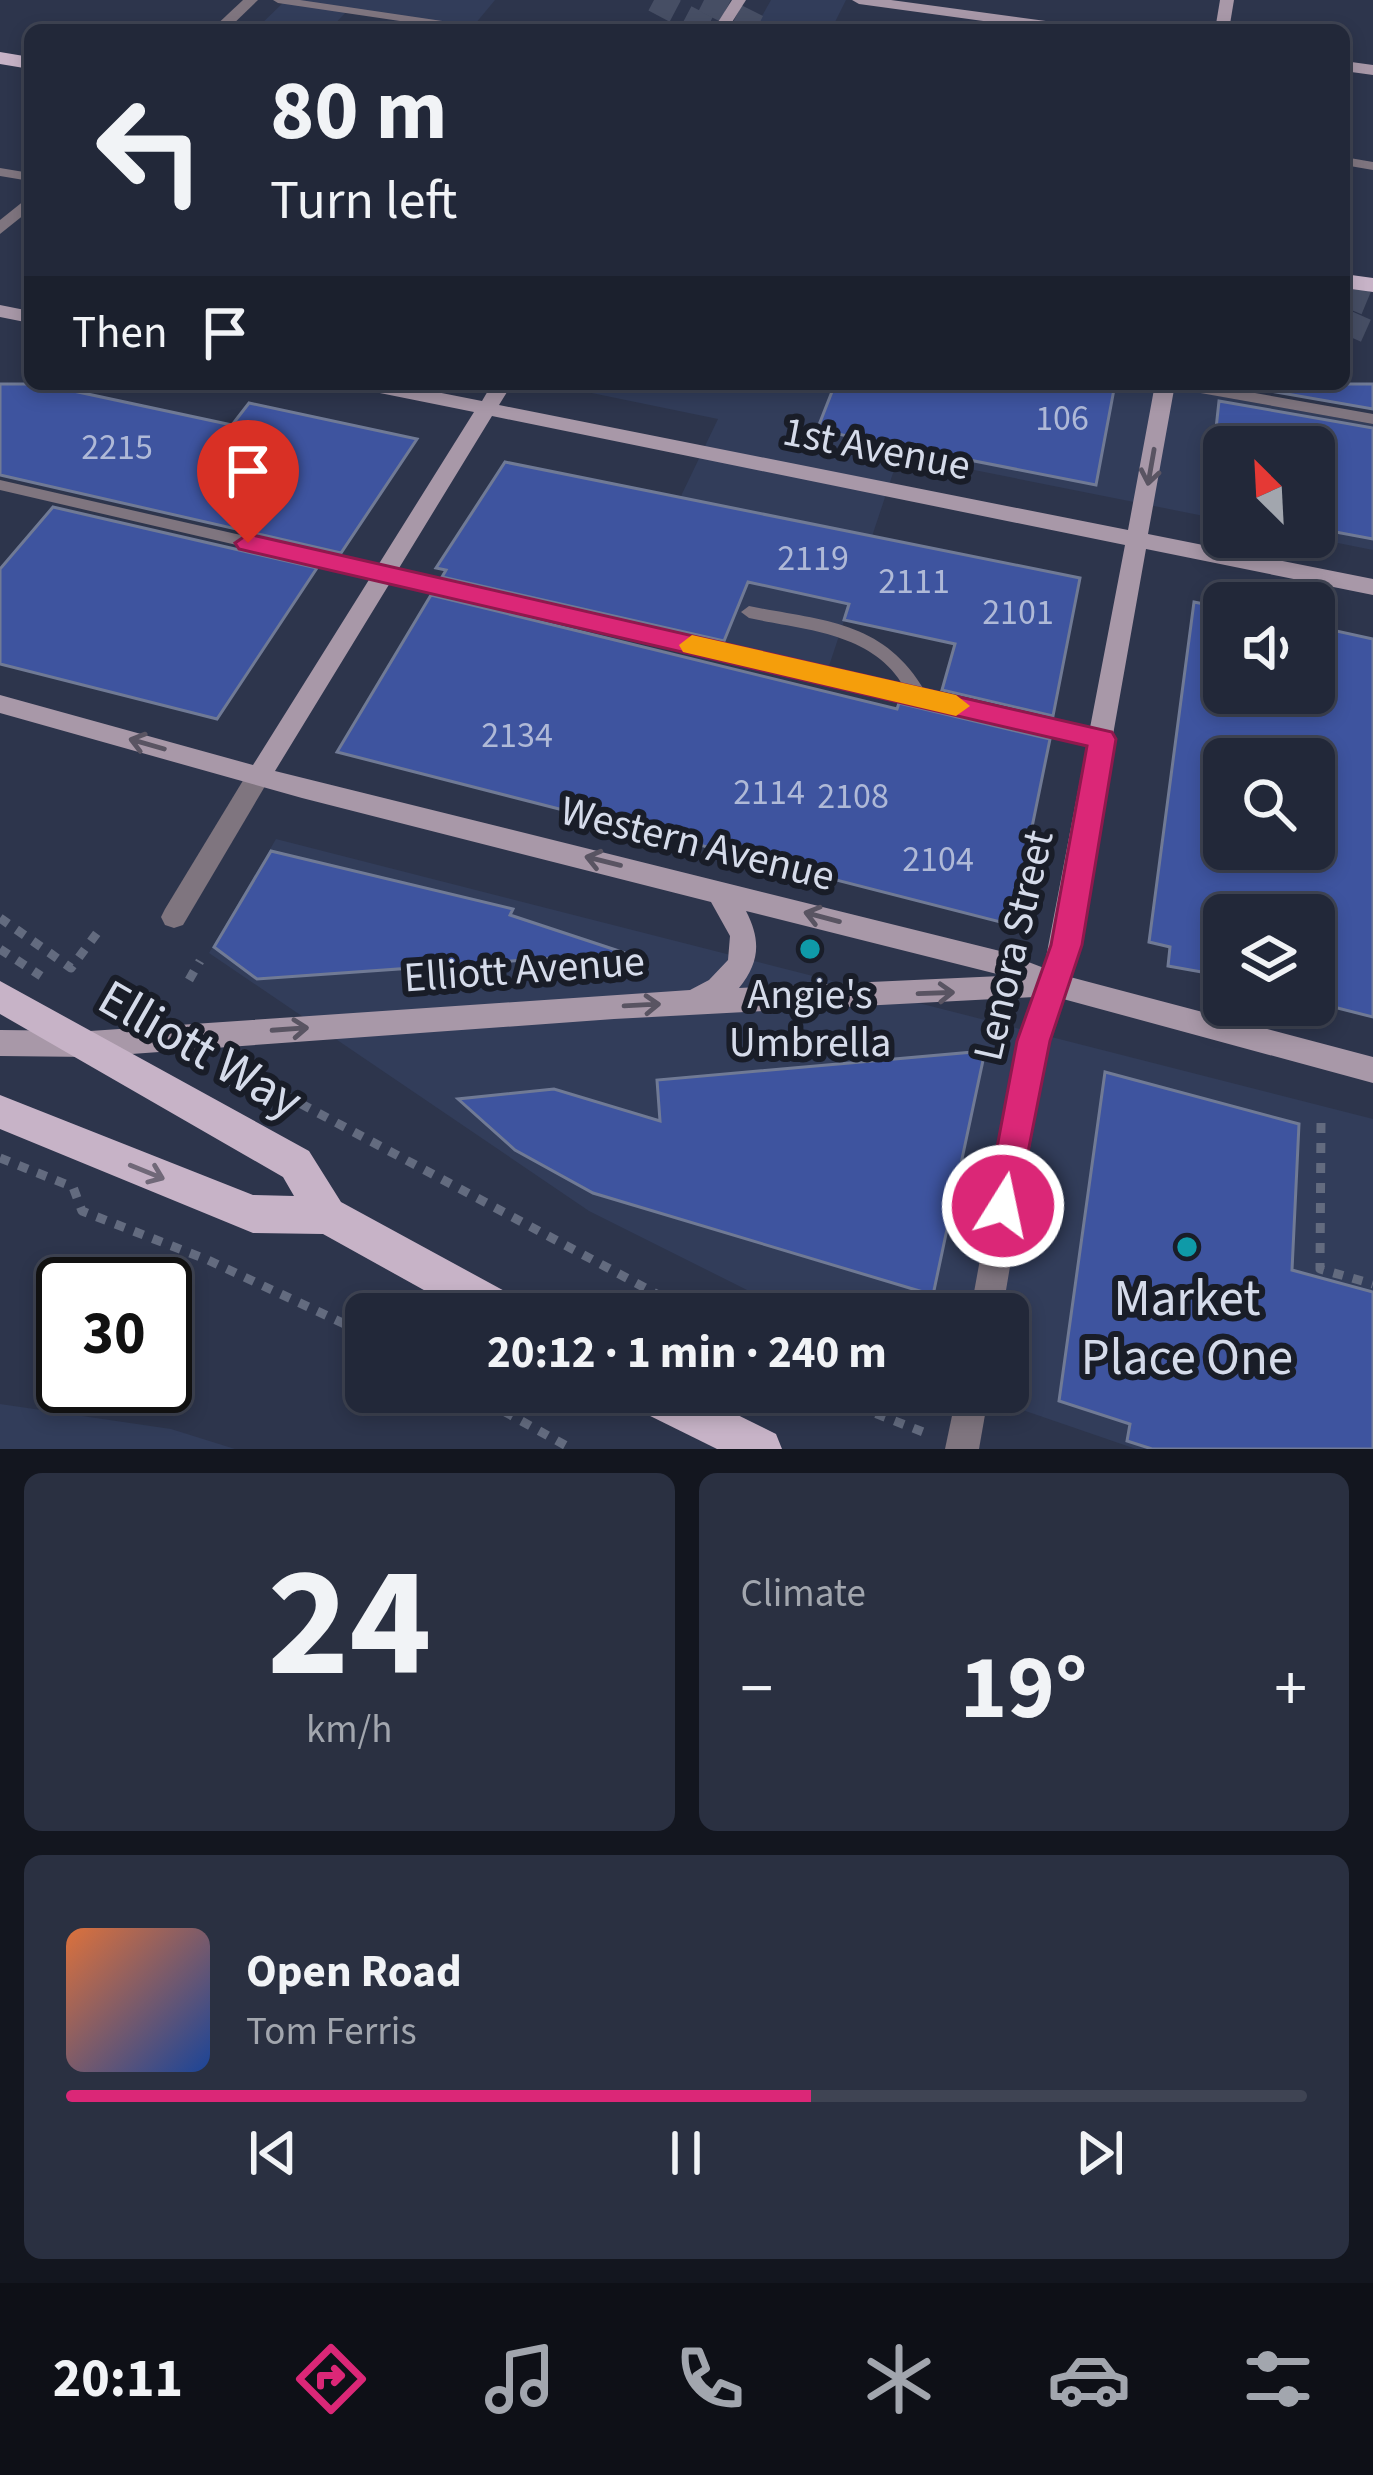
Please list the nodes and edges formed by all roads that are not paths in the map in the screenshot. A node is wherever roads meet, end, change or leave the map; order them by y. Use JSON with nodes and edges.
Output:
{"nodes":[{"id":1,"x":250,"y":0,"type":"edge"},
{"id":2,"x":278,"y":0,"type":"edge"},
{"id":3,"x":859,"y":0,"type":"edge"},
{"id":4,"x":224,"y":24,"type":"edge"},
{"id":5,"x":442,"y":24,"type":"edge"},
{"id":6,"x":1038,"y":24,"type":"edge"},
{"id":7,"x":24,"y":207,"type":"edge"},
{"id":8,"x":0,"y":229,"type":"edge"},
{"id":9,"x":394,"y":390,"type":"edge"},
{"id":10,"x":498,"y":390,"type":"edge"},
{"id":11,"x":1165,"y":390,"type":"edge"},
{"id":12,"x":1211,"y":390,"type":"edge"},
{"id":13,"x":486,"y":409,"type":"junction"},
{"id":14,"x":1373,"y":419,"type":"edge"},
{"id":15,"x":0,"y":485,"type":"edge"},
{"id":16,"x":1138,"y":539,"type":"junction"},
{"id":17,"x":381,"y":574,"type":"junction"},
{"id":18,"x":1373,"y":587,"type":"edge"},
{"id":19,"x":749,"y":612,"type":"dead end"},
{"id":20,"x":920,"y":698,"type":"junction"},
{"id":21,"x":0,"y":704,"type":"edge"},
{"id":22,"x":1102,"y":739,"type":"junction"},
{"id":23,"x":259,"y":776,"type":"junction"},
{"id":24,"x":717,"y":889,"type":"junction"},
{"id":25,"x":174,"y":917,"type":"dead end"},
{"id":26,"x":1055,"y":985,"type":"junction"},
{"id":27,"x":0,"y":996,"type":"edge"},
{"id":28,"x":694,"y":1002,"type":"junction"},
{"id":29,"x":0,"y":1043,"type":"edge"},
{"id":30,"x":90,"y":1044,"type":"junction"},
{"id":31,"x":1373,"y":1070,"type":"edge"},
{"id":32,"x":0,"y":1112,"type":"edge"},
{"id":33,"x":327,"y":1215,"type":"junction"},
{"id":34,"x":469,"y":1293,"type":"edge"},
{"id":35,"x":990,"y":1293,"type":"edge"},
{"id":36,"x":689,"y":1413,"type":"edge"},
{"id":37,"x":969,"y":1413,"type":"edge"},
{"id":38,"x":761,"y":1449,"type":"edge"},
{"id":39,"x":962,"y":1449,"type":"edge"}],
"edges":[{"from":1,"to":4,"type":"street"},
{"from":2,"to":5,"type":"lane"},
{"from":3,"to":6,"type":"main road"},
{"from":7,"to":8,"type":"street"},
{"from":9,"to":13,"type":"main road","name":"1st Avenue"},
{"from":10,"to":13,"type":"main road"},
{"from":11,"to":16,"type":"main road","name":"Lenora Street","one_way":true},
{"from":12,"to":14,"type":"lane"},
{"from":13,"to":16,"type":"main road","name":"1st Avenue"},
{"from":13,"to":17,"type":"main road"},
{"from":15,"to":17,"type":"lane"},
{"from":16,"to":18,"type":"main road","name":"1st Avenue"},
{"from":16,"to":22,"type":"main road","name":"Lenora Street"},
{"from":17,"to":20,"type":"lane"},
{"from":17,"to":23,"type":"main road"},
{"from":19,"to":20,"type":"lane"},
{"from":20,"to":22,"type":"lane"},
{"from":23,"to":21,"type":"main road","name":"Western Avenue","one_way":true},
{"from":22,"to":26,"type":"main road","name":"Lenora Street"},
{"from":24,"to":23,"type":"main road","name":"Western Avenue","one_way":true},
{"from":23,"to":25,"type":"street"},
{"from":26,"to":24,"type":"main road","name":"Western Avenue","one_way":true},
{"from":24,"to":28,"type":"main road"},
{"from":28,"to":26,"type":"main road","name":"Elliott Avenue","one_way":true},
{"from":26,"to":31,"type":"main road","name":"Western Avenue"},
{"from":26,"to":35,"type":"street","name":"Lenora Street"},
{"from":27,"to":30,"type":"main road","name":"Elliott Way"},
{"from":30,"to":28,"type":"main road","name":"Elliott Avenue","one_way":true},
{"from":29,"to":30,"type":"main road","name":"Elliott Avenue"},
{"from":30,"to":33,"type":"main road","name":"Elliott Way"},
{"from":32,"to":33,"type":"main road","name":"Elliott Way","one_way":true},
{"from":33,"to":34,"type":"main road","name":"Elliott Way"},
{"from":36,"to":38,"type":"main road"},
{"from":37,"to":39,"type":"street"}]}
